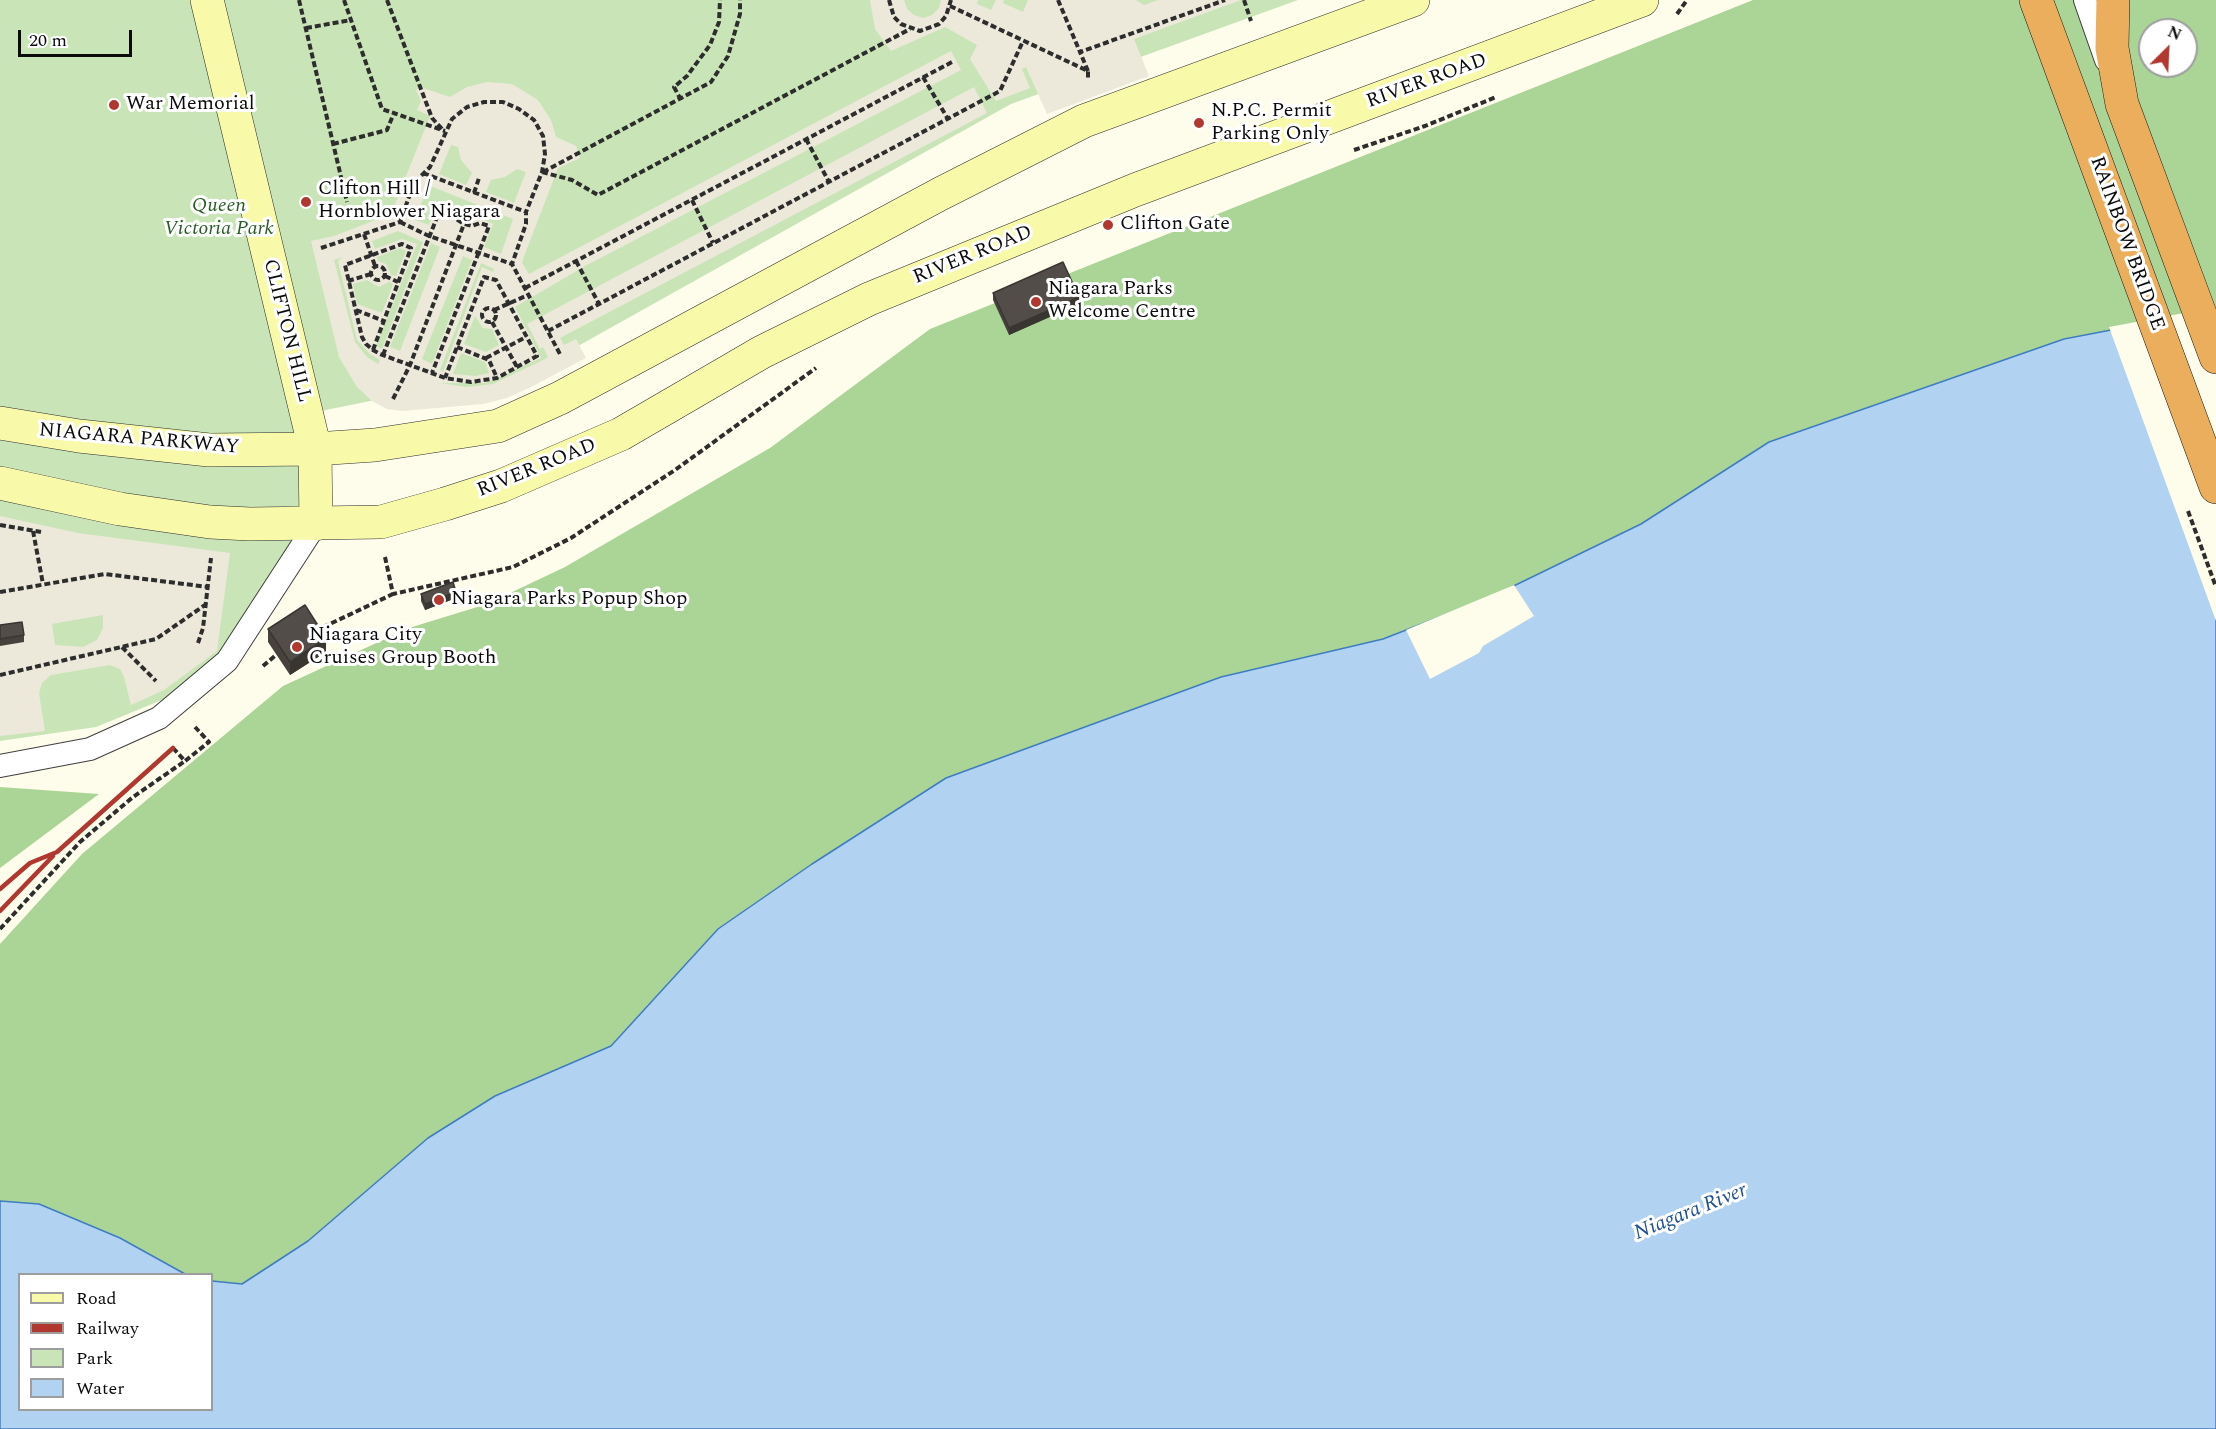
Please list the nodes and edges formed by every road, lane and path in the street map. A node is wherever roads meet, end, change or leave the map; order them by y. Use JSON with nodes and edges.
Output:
{"nodes":[{"id":1,"x":207,"y":0,"type":"edge"},
{"id":2,"x":299,"y":0,"type":"edge"},
{"id":3,"x":344,"y":0,"type":"edge"},
{"id":4,"x":387,"y":0,"type":"edge"},
{"id":5,"x":720,"y":0,"type":"edge"},
{"id":6,"x":740,"y":0,"type":"edge"},
{"id":7,"x":889,"y":0,"type":"edge"},
{"id":8,"x":951,"y":0,"type":"edge"},
{"id":9,"x":1058,"y":0,"type":"edge"},
{"id":10,"x":1225,"y":0,"type":"edge"},
{"id":11,"x":1244,"y":0,"type":"edge"},
{"id":12,"x":1413,"y":0,"type":"edge"},
{"id":13,"x":1642,"y":0,"type":"edge"},
{"id":14,"x":2036,"y":0,"type":"edge"},
{"id":15,"x":2085,"y":0,"type":"edge"},
{"id":16,"x":2113,"y":0,"type":"edge"},
{"id":17,"x":950,"y":6,"type":"junction"},
{"id":18,"x":351,"y":20,"type":"junction"},
{"id":19,"x":1251,"y":21,"type":"dead end"},
{"id":20,"x":306,"y":28,"type":"junction"},
{"id":21,"x":910,"y":29,"type":"junction"},
{"id":22,"x":1013,"y":36,"type":"dead end"},
{"id":23,"x":1023,"y":41,"type":"dead end"},
{"id":24,"x":1080,"y":52,"type":"junction"},
{"id":25,"x":954,"y":61,"type":"dead end"},
{"id":26,"x":1088,"y":71,"type":"dead end"},
{"id":27,"x":923,"y":77,"type":"junction"},
{"id":28,"x":681,"y":100,"type":"junction"},
{"id":29,"x":2122,"y":104,"type":"junction"},
{"id":30,"x":394,"y":113,"type":"junction"},
{"id":31,"x":948,"y":119,"type":"junction"},
{"id":32,"x":445,"y":131,"type":"junction"},
{"id":33,"x":806,"y":139,"type":"junction"},
{"id":34,"x":333,"y":144,"type":"junction"},
{"id":35,"x":543,"y":172,"type":"junction"},
{"id":36,"x":423,"y":173,"type":"junction"},
{"id":37,"x":479,"y":178,"type":"dead end"},
{"id":38,"x":829,"y":182,"type":"junction"},
{"id":39,"x":474,"y":193,"type":"junction"},
{"id":40,"x":692,"y":200,"type":"junction"},
{"id":41,"x":346,"y":202,"type":"dead end"},
{"id":42,"x":526,"y":212,"type":"junction"},
{"id":43,"x":400,"y":222,"type":"junction"},
{"id":44,"x":464,"y":224,"type":"junction"},
{"id":45,"x":364,"y":234,"type":"junction"},
{"id":46,"x":429,"y":236,"type":"junction"},
{"id":47,"x":713,"y":243,"type":"junction"},
{"id":48,"x":455,"y":246,"type":"junction"},
{"id":49,"x":321,"y":249,"type":"dead end"},
{"id":50,"x":478,"y":254,"type":"junction"},
{"id":51,"x":371,"y":256,"type":"junction"},
{"id":52,"x":576,"y":261,"type":"junction"},
{"id":53,"x":512,"y":264,"type":"junction"},
{"id":54,"x":375,"y":266,"type":"junction"},
{"id":55,"x":371,"y":274,"type":"junction"},
{"id":56,"x":385,"y":276,"type":"junction"},
{"id":57,"x":348,"y":281,"type":"junction"},
{"id":58,"x":398,"y":282,"type":"junction"},
{"id":59,"x":525,"y":288,"type":"junction"},
{"id":60,"x":528,"y":295,"type":"junction"},
{"id":61,"x":509,"y":304,"type":"junction"},
{"id":62,"x":599,"y":304,"type":"junction"},
{"id":63,"x":472,"y":309,"type":"junction"},
{"id":64,"x":356,"y":310,"type":"junction"},
{"id":65,"x":494,"y":310,"type":"junction"},
{"id":66,"x":481,"y":313,"type":"junction"},
{"id":67,"x":384,"y":321,"type":"junction"},
{"id":68,"x":492,"y":322,"type":"junction"},
{"id":69,"x":548,"y":331,"type":"junction"},
{"id":70,"x":526,"y":337,"type":"junction"},
{"id":71,"x":457,"y":347,"type":"junction"},
{"id":72,"x":506,"y":348,"type":"junction"},
{"id":73,"x":557,"y":349,"type":"dead end"},
{"id":74,"x":373,"y":350,"type":"junction"},
{"id":75,"x":383,"y":355,"type":"junction"},
{"id":76,"x":2216,"y":357,"type":"edge"},
{"id":77,"x":485,"y":358,"type":"junction"},
{"id":78,"x":410,"y":365,"type":"junction"},
{"id":79,"x":517,"y":367,"type":"junction"},
{"id":80,"x":432,"y":373,"type":"junction"},
{"id":81,"x":445,"y":378,"type":"junction"},
{"id":82,"x":497,"y":378,"type":"junction"},
{"id":83,"x":393,"y":399,"type":"dead end"},
{"id":84,"x":0,"y":423,"type":"edge"},
{"id":85,"x":315,"y":449,"type":"junction"},
{"id":86,"x":0,"y":483,"type":"edge"},
{"id":87,"x":2216,"y":487,"type":"edge"},
{"id":88,"x":316,"y":524,"type":"junction"},
{"id":89,"x":33,"y":531,"type":"dead end"},
{"id":90,"x":211,"y":558,"type":"dead end"},
{"id":91,"x":43,"y":584,"type":"junction"},
{"id":92,"x":208,"y":586,"type":"junction"},
{"id":93,"x":0,"y":592,"type":"edge"},
{"id":94,"x":393,"y":594,"type":"dead end"},
{"id":95,"x":205,"y":605,"type":"junction"},
{"id":96,"x":313,"y":632,"type":"edge"},
{"id":97,"x":122,"y":647,"type":"junction"},
{"id":98,"x":195,"y":651,"type":"dead end"},
{"id":99,"x":0,"y":675,"type":"edge"},
{"id":100,"x":166,"y":677,"type":"dead end"},
{"id":101,"x":185,"y":761,"type":"dead end"},
{"id":102,"x":0,"y":766,"type":"edge"},
{"id":103,"x":0,"y":929,"type":"edge"}],
"edges":[{"from":1,"to":85,"type":"main road","name":"CLIFTON HILL"},
{"from":2,"to":20,"type":"path"},
{"from":3,"to":18,"type":"path"},
{"from":4,"to":32,"type":"path"},
{"from":5,"to":28,"type":"path"},
{"from":6,"to":28,"type":"path"},
{"from":7,"to":21,"type":"path"},
{"from":8,"to":17,"type":"path"},
{"from":9,"to":24,"type":"path"},
{"from":10,"to":24,"type":"path"},
{"from":11,"to":19,"type":"path"},
{"from":12,"to":85,"type":"main road"},
{"from":13,"to":88,"type":"main road","name":"RIVER ROAD"},
{"from":14,"to":87,"type":"highway","name":"RAINBOW BRIDGE"},
{"from":15,"to":29,"type":"lane"},
{"from":16,"to":29,"type":"highway"},
{"from":17,"to":21,"type":"path"},
{"from":17,"to":22,"type":"path"},
{"from":18,"to":20,"type":"path"},
{"from":18,"to":30,"type":"path"},
{"from":20,"to":34,"type":"path"},
{"from":21,"to":35,"type":"path"},
{"from":23,"to":31,"type":"path"},
{"from":24,"to":26,"type":"path"},
{"from":25,"to":27,"type":"path"},
{"from":27,"to":31,"type":"path"},
{"from":27,"to":33,"type":"path"},
{"from":28,"to":35,"type":"path"},
{"from":29,"to":76,"type":"highway"},
{"from":30,"to":32,"type":"path"},
{"from":30,"to":34,"type":"path"},
{"from":31,"to":38,"type":"path"},
{"from":32,"to":35,"type":"path"},
{"from":32,"to":36,"type":"path"},
{"from":33,"to":38,"type":"path"},
{"from":33,"to":40,"type":"path"},
{"from":34,"to":41,"type":"path"},
{"from":35,"to":42,"type":"path"},
{"from":36,"to":39,"type":"path"},
{"from":36,"to":43,"type":"path"},
{"from":37,"to":39,"type":"path"},
{"from":38,"to":47,"type":"path"},
{"from":39,"to":42,"type":"path"},
{"from":40,"to":47,"type":"path"},
{"from":40,"to":52,"type":"path"},
{"from":42,"to":53,"type":"path"},
{"from":43,"to":45,"type":"path"},
{"from":43,"to":46,"type":"path"},
{"from":44,"to":46,"type":"path"},
{"from":44,"to":48,"type":"path"},
{"from":44,"to":50,"type":"path"},
{"from":45,"to":49,"type":"path"},
{"from":45,"to":51,"type":"path"},
{"from":46,"to":48,"type":"path"},
{"from":46,"to":75,"type":"path"},
{"from":47,"to":62,"type":"path"},
{"from":48,"to":50,"type":"path"},
{"from":48,"to":78,"type":"path"},
{"from":50,"to":53,"type":"path"},
{"from":50,"to":80,"type":"path"},
{"from":51,"to":54,"type":"path"},
{"from":51,"to":57,"type":"path"},
{"from":51,"to":58,"type":"path"},
{"from":52,"to":59,"type":"path"},
{"from":52,"to":62,"type":"path"},
{"from":53,"to":59,"type":"path"},
{"from":54,"to":55,"type":"path"},
{"from":54,"to":56,"type":"path"},
{"from":55,"to":56,"type":"path"},
{"from":55,"to":57,"type":"path"},
{"from":56,"to":58,"type":"path"},
{"from":57,"to":64,"type":"path"},
{"from":58,"to":67,"type":"path"},
{"from":59,"to":60,"type":"path"},
{"from":60,"to":61,"type":"path"},
{"from":60,"to":69,"type":"path"},
{"from":61,"to":63,"type":"path"},
{"from":61,"to":65,"type":"path"},
{"from":61,"to":70,"type":"path"},
{"from":62,"to":69,"type":"path"},
{"from":63,"to":66,"type":"path"},
{"from":63,"to":71,"type":"path"},
{"from":64,"to":67,"type":"path"},
{"from":64,"to":74,"type":"path"},
{"from":65,"to":66,"type":"path"},
{"from":65,"to":68,"type":"path"},
{"from":66,"to":68,"type":"path"},
{"from":67,"to":74,"type":"path"},
{"from":68,"to":72,"type":"path"},
{"from":69,"to":73,"type":"path"},
{"from":70,"to":72,"type":"path"},
{"from":70,"to":79,"type":"path"},
{"from":71,"to":77,"type":"path"},
{"from":71,"to":81,"type":"path"},
{"from":72,"to":77,"type":"path"},
{"from":72,"to":79,"type":"path"},
{"from":74,"to":75,"type":"path"},
{"from":75,"to":78,"type":"path"},
{"from":77,"to":82,"type":"path"},
{"from":78,"to":80,"type":"path"},
{"from":78,"to":83,"type":"path"},
{"from":79,"to":82,"type":"path"},
{"from":80,"to":81,"type":"path"},
{"from":81,"to":82,"type":"path"},
{"from":84,"to":85,"type":"main road","name":"NIAGARA PARKWAY"},
{"from":85,"to":88,"type":"main road","name":"CLIFTON HILL"},
{"from":86,"to":88,"type":"main road"},
{"from":88,"to":102,"type":"lane"},
{"from":89,"to":91,"type":"path"},
{"from":90,"to":92,"type":"path"},
{"from":91,"to":92,"type":"path"},
{"from":91,"to":93,"type":"path"},
{"from":92,"to":95,"type":"path"},
{"from":94,"to":96,"type":"path"},
{"from":95,"to":97,"type":"path"},
{"from":95,"to":98,"type":"path"},
{"from":97,"to":99,"type":"path"},
{"from":97,"to":100,"type":"path"},
{"from":101,"to":103,"type":"path"}]}
